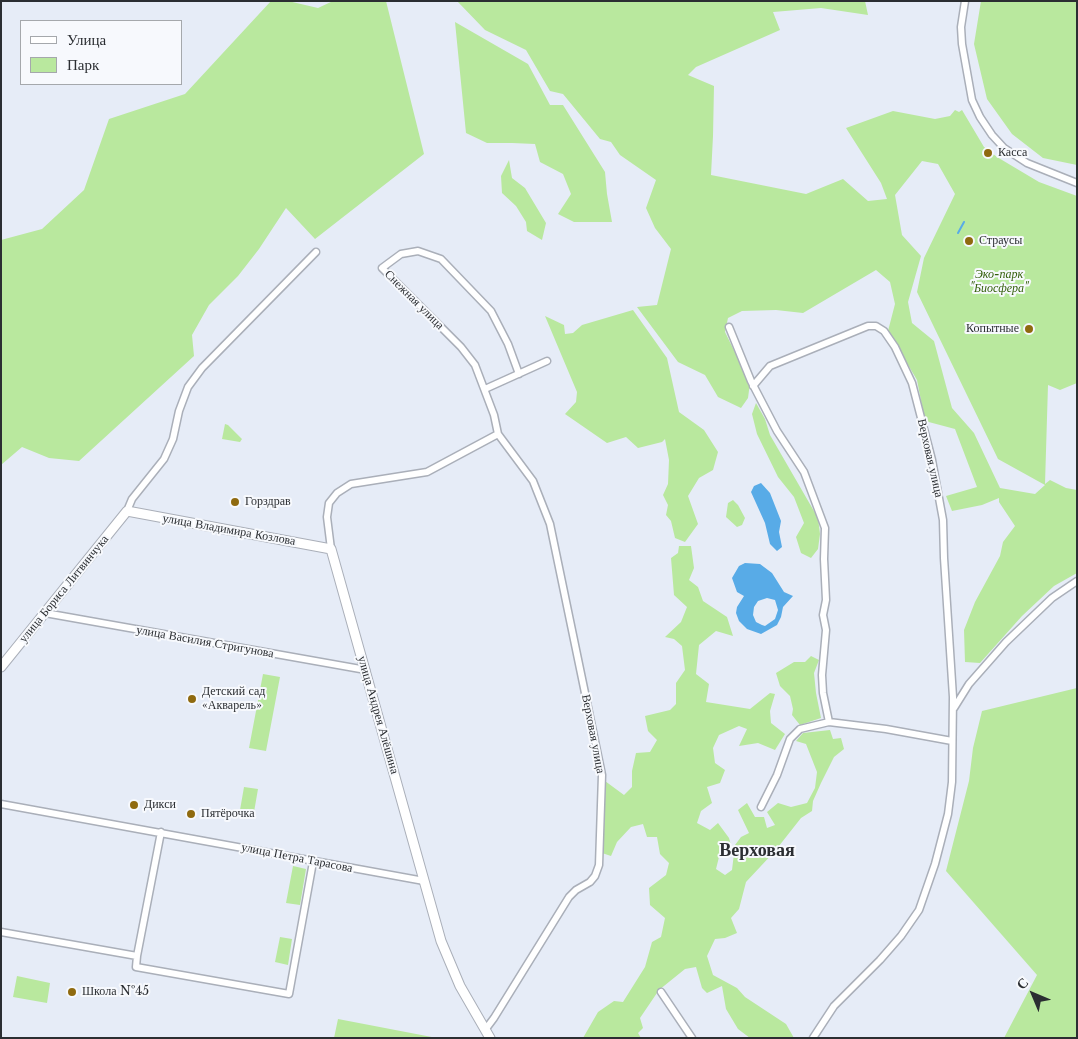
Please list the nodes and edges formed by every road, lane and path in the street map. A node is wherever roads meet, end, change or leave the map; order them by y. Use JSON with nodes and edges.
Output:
{"nodes":[{"id":1,"x":965,"y":1,"type":"edge"},
{"id":2,"x":1077,"y":183,"type":"edge"},
{"id":3,"x":316,"y":252,"type":"dead end"},
{"id":4,"x":729,"y":327,"type":"dead end"},
{"id":5,"x":548,"y":362,"type":"dead end"},
{"id":6,"x":519,"y":374,"type":"junction"},
{"id":7,"x":753,"y":386,"type":"junction"},
{"id":8,"x":485,"y":389,"type":"junction"},
{"id":9,"x":498,"y":434,"type":"junction"},
{"id":10,"x":127,"y":511,"type":"junction"},
{"id":11,"x":331,"y":549,"type":"junction"},
{"id":12,"x":1077,"y":581,"type":"edge"},
{"id":13,"x":45,"y":612,"type":"junction"},
{"id":14,"x":1,"y":667,"type":"edge"},
{"id":15,"x":366,"y":670,"type":"junction"},
{"id":16,"x":953,"y":709,"type":"junction"},
{"id":17,"x":830,"y":722,"type":"junction"},
{"id":18,"x":952,"y":741,"type":"junction"},
{"id":19,"x":1,"y":804,"type":"edge"},
{"id":20,"x":761,"y":807,"type":"dead end"},
{"id":21,"x":161,"y":832,"type":"junction"},
{"id":22,"x":313,"y":862,"type":"junction"},
{"id":23,"x":424,"y":881,"type":"junction"},
{"id":24,"x":1,"y":932,"type":"edge"},
{"id":25,"x":137,"y":956,"type":"junction"},
{"id":26,"x":661,"y":992,"type":"dead end"},
{"id":27,"x":487,"y":1034,"type":"edge"},
{"id":28,"x":692,"y":1038,"type":"edge"},
{"id":29,"x":813,"y":1038,"type":"edge"}],
"edges":[{"from":1,"to":2,"type":"street"},
{"from":3,"to":10,"type":"street"},
{"from":4,"to":7,"type":"street"},
{"from":5,"to":6,"type":"street"},
{"from":6,"to":8,"type":"street"},
{"from":6,"to":8,"type":"street","name":"Снежная улица"},
{"from":7,"to":16,"type":"street","name":"Верховая улица"},
{"from":7,"to":17,"type":"street"},
{"from":8,"to":9,"type":"street","name":"Снежная улица"},
{"from":9,"to":11,"type":"street"},
{"from":9,"to":27,"type":"street","name":"Верховая улица"},
{"from":10,"to":11,"type":"street","name":"улица Владимира Козлова"},
{"from":10,"to":13,"type":"street","name":"улица Бориса Литвинчука"},
{"from":11,"to":15,"type":"street","name":"улица Андрея Алёшина"},
{"from":12,"to":16,"type":"street"},
{"from":13,"to":14,"type":"street","name":"улица Бориса Литвинчука"},
{"from":13,"to":15,"type":"street","name":"улица Василия Стригунова"},
{"from":15,"to":23,"type":"street","name":"улица Андрея Алёшина"},
{"from":16,"to":18,"type":"street","name":"Верховая улица"},
{"from":17,"to":18,"type":"street"},
{"from":17,"to":20,"type":"street"},
{"from":18,"to":29,"type":"street","name":"Верховая улица"},
{"from":19,"to":21,"type":"street","name":"улица Петра Тарасова"},
{"from":21,"to":22,"type":"street","name":"улица Петра Тарасова"},
{"from":21,"to":25,"type":"street"},
{"from":22,"to":23,"type":"street","name":"улица Петра Тарасова"},
{"from":22,"to":25,"type":"street"},
{"from":23,"to":27,"type":"street"},
{"from":24,"to":25,"type":"street"},
{"from":26,"to":28,"type":"street"}]}
